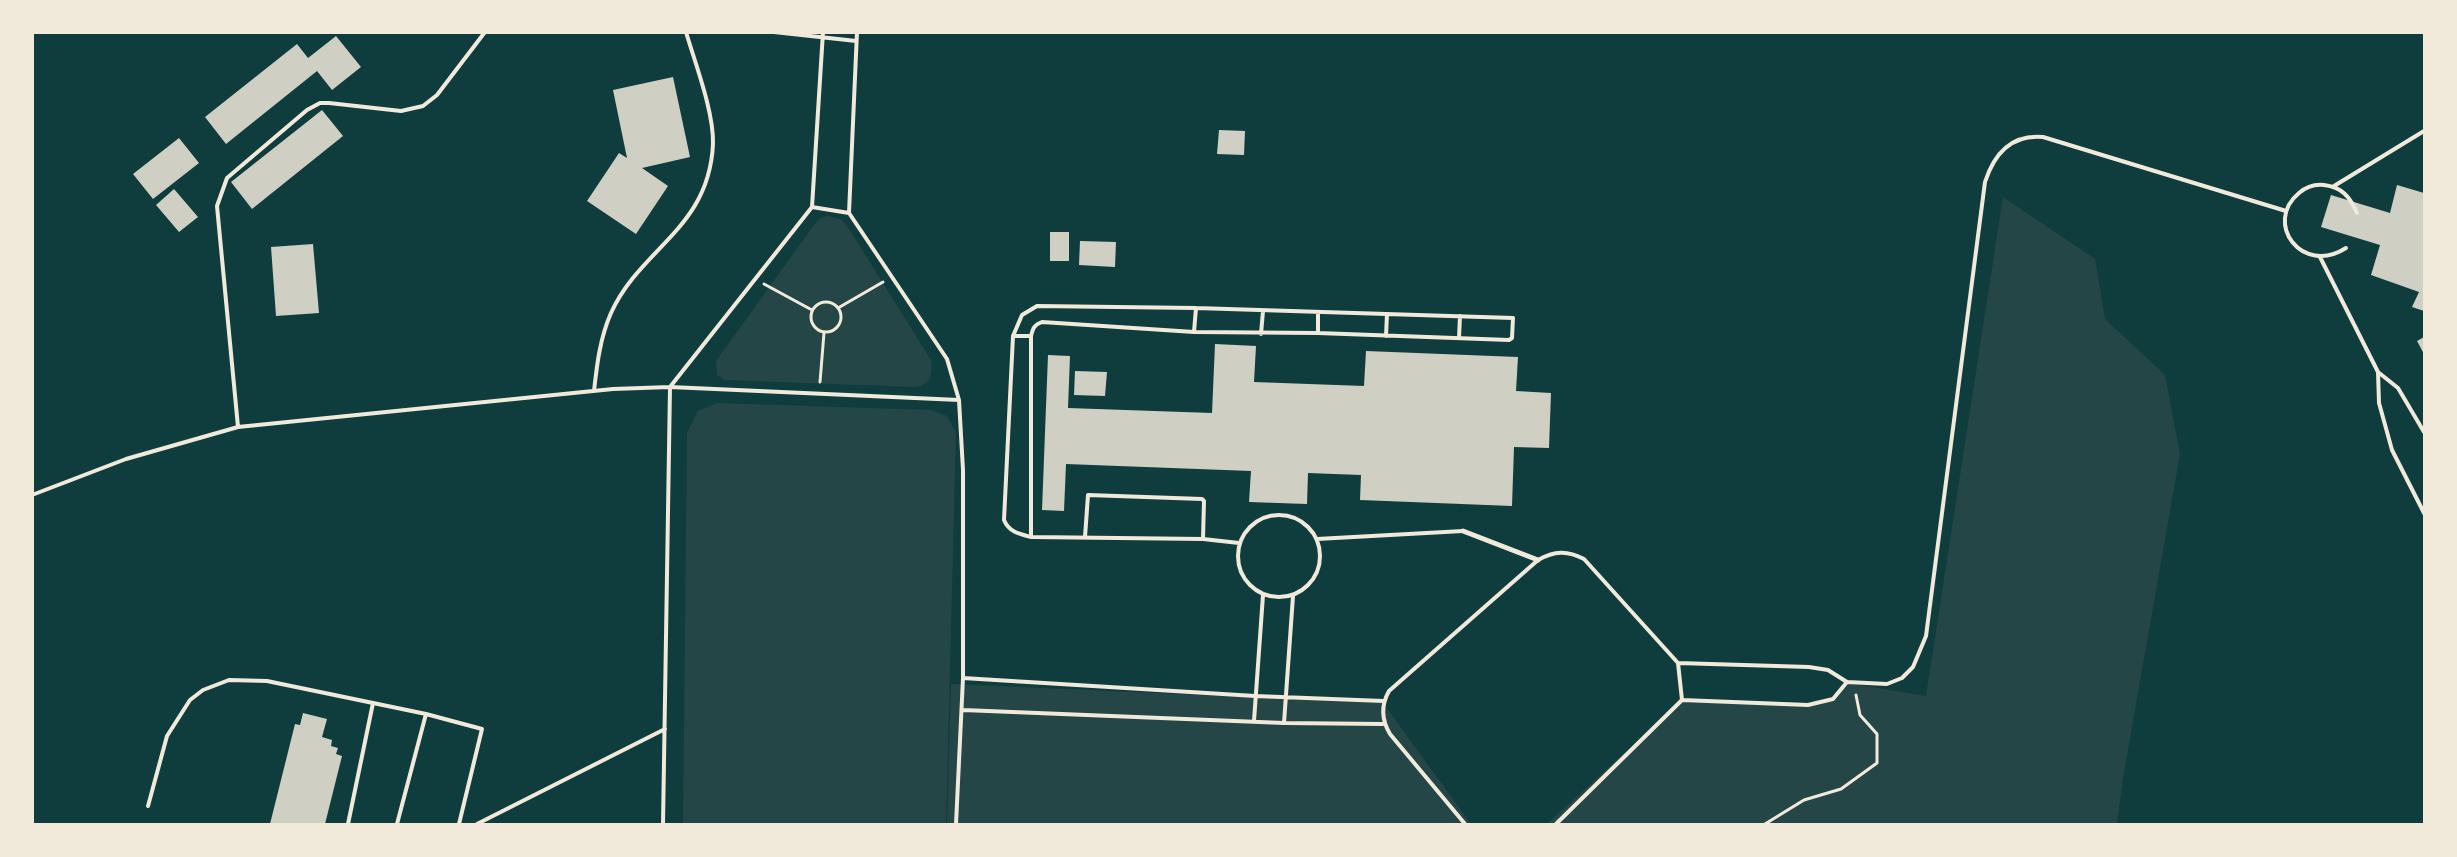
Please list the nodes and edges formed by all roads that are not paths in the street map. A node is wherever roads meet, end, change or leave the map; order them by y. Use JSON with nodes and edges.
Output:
{"nodes":[{"id":1,"x":485,"y":32,"type":"edge"},
{"id":2,"x":686,"y":32,"type":"edge"},
{"id":3,"x":774,"y":32,"type":"edge"},
{"id":4,"x":823,"y":32,"type":"edge"},
{"id":5,"x":857,"y":32,"type":"edge"},
{"id":6,"x":822,"y":39,"type":"junction"},
{"id":7,"x":856,"y":41,"type":"junction"},
{"id":8,"x":2424,"y":131,"type":"edge"},
{"id":9,"x":2334,"y":186,"type":"junction"},
{"id":10,"x":812,"y":207,"type":"junction"},
{"id":11,"x":2286,"y":211,"type":"junction"},
{"id":12,"x":849,"y":213,"type":"junction"},
{"id":13,"x":2357,"y":213,"type":"dead end"},
{"id":14,"x":2346,"y":248,"type":"dead end"},
{"id":15,"x":2320,"y":257,"type":"junction"},
{"id":16,"x":1196,"y":308,"type":"junction"},
{"id":17,"x":1263,"y":311,"type":"junction"},
{"id":18,"x":1318,"y":312,"type":"junction"},
{"id":19,"x":1386,"y":314,"type":"junction"},
{"id":20,"x":1460,"y":316,"type":"junction"},
{"id":21,"x":1194,"y":332,"type":"junction"},
{"id":22,"x":1318,"y":333,"type":"junction"},
{"id":23,"x":1261,"y":334,"type":"junction"},
{"id":24,"x":1013,"y":336,"type":"junction"},
{"id":25,"x":1031,"y":336,"type":"junction"},
{"id":26,"x":1386,"y":336,"type":"junction"},
{"id":27,"x":1459,"y":338,"type":"junction"},
{"id":28,"x":2378,"y":372,"type":"junction"},
{"id":29,"x":670,"y":387,"type":"junction"},
{"id":30,"x":594,"y":391,"type":"junction"},
{"id":31,"x":959,"y":400,"type":"junction"},
{"id":32,"x":238,"y":427,"type":"junction"},
{"id":33,"x":2424,"y":432,"type":"edge"},
{"id":34,"x":32,"y":495,"type":"edge"},
{"id":35,"x":2424,"y":513,"type":"edge"},
{"id":36,"x":1463,"y":531,"type":"joint"},
{"id":37,"x":1085,"y":536,"type":"junction"},
{"id":38,"x":1031,"y":537,"type":"junction"},
{"id":39,"x":1203,"y":539,"type":"junction"},
{"id":40,"x":1316,"y":539,"type":"junction"},
{"id":41,"x":1239,"y":543,"type":"junction"},
{"id":42,"x":1538,"y":560,"type":"junction"},
{"id":43,"x":1263,"y":595,"type":"junction"},
{"id":44,"x":1293,"y":596,"type":"junction"},
{"id":45,"x":1678,"y":663,"type":"junction"},
{"id":46,"x":963,"y":678,"type":"junction"},
{"id":47,"x":1848,"y":682,"type":"junction"},
{"id":48,"x":1255,"y":696,"type":"junction"},
{"id":49,"x":1285,"y":698,"type":"junction"},
{"id":50,"x":1682,"y":700,"type":"junction"},
{"id":51,"x":1383,"y":701,"type":"junction"},
{"id":52,"x":373,"y":703,"type":"junction"},
{"id":53,"x":963,"y":710,"type":"junction"},
{"id":54,"x":426,"y":714,"type":"junction"},
{"id":55,"x":1254,"y":721,"type":"junction"},
{"id":56,"x":1284,"y":723,"type":"junction"},
{"id":57,"x":1384,"y":724,"type":"junction"},
{"id":58,"x":664,"y":729,"type":"junction"},
{"id":59,"x":148,"y":806,"type":"dead end"},
{"id":60,"x":348,"y":824,"type":"edge"},
{"id":61,"x":397,"y":824,"type":"edge"},
{"id":62,"x":459,"y":824,"type":"edge"},
{"id":63,"x":476,"y":824,"type":"edge"},
{"id":64,"x":663,"y":824,"type":"edge"},
{"id":65,"x":956,"y":824,"type":"edge"},
{"id":66,"x":1465,"y":824,"type":"edge"},
{"id":67,"x":1556,"y":824,"type":"edge"}],
"edges":[{"from":1,"to":32,"type":"lane"},
{"from":2,"to":30,"type":"lane"},
{"from":3,"to":6,"type":"lane"},
{"from":4,"to":6,"type":"lane"},
{"from":5,"to":7,"type":"lane"},
{"from":6,"to":7,"type":"lane"},
{"from":6,"to":10,"type":"lane"},
{"from":7,"to":12,"type":"lane"},
{"from":8,"to":9,"type":"lane"},
{"from":9,"to":11,"type":"lane"},
{"from":9,"to":13,"type":"lane"},
{"from":10,"to":12,"type":"lane"},
{"from":10,"to":29,"type":"lane"},
{"from":11,"to":15,"type":"lane"},
{"from":11,"to":47,"type":"lane"},
{"from":12,"to":31,"type":"lane"},
{"from":14,"to":15,"type":"lane"},
{"from":15,"to":28,"type":"lane"},
{"from":16,"to":17,"type":"lane"},
{"from":16,"to":21,"type":"lane"},
{"from":16,"to":24,"type":"lane"},
{"from":17,"to":18,"type":"lane"},
{"from":17,"to":23,"type":"lane"},
{"from":18,"to":19,"type":"lane"},
{"from":18,"to":22,"type":"lane"},
{"from":19,"to":20,"type":"lane"},
{"from":19,"to":26,"type":"lane"},
{"from":20,"to":27,"type":"lane"},
{"from":20,"to":27,"type":"lane"},
{"from":21,"to":23,"type":"lane"},
{"from":21,"to":25,"type":"lane"},
{"from":22,"to":23,"type":"lane"},
{"from":22,"to":26,"type":"lane"},
{"from":24,"to":25,"type":"lane"},
{"from":24,"to":38,"type":"lane"},
{"from":25,"to":38,"type":"lane"},
{"from":26,"to":27,"type":"lane"},
{"from":28,"to":33,"type":"lane"},
{"from":28,"to":35,"type":"lane"},
{"from":29,"to":30,"type":"lane"},
{"from":29,"to":31,"type":"lane"},
{"from":29,"to":58,"type":"lane"},
{"from":30,"to":32,"type":"lane"},
{"from":31,"to":46,"type":"lane"},
{"from":32,"to":34,"type":"lane"},
{"from":36,"to":40,"type":"lane"},
{"from":36,"to":42,"type":"street"},
{"from":37,"to":38,"type":"lane"},
{"from":37,"to":39,"type":"lane"},
{"from":37,"to":39,"type":"lane"},
{"from":39,"to":41,"type":"lane"},
{"from":40,"to":41,"type":"lane"},
{"from":40,"to":44,"type":"lane"},
{"from":41,"to":43,"type":"lane"},
{"from":42,"to":45,"type":"lane"},
{"from":42,"to":51,"type":"lane"},
{"from":43,"to":44,"type":"lane"},
{"from":43,"to":48,"type":"lane"},
{"from":44,"to":49,"type":"lane"},
{"from":45,"to":47,"type":"lane"},
{"from":45,"to":50,"type":"lane"},
{"from":46,"to":48,"type":"lane"},
{"from":46,"to":53,"type":"lane"},
{"from":47,"to":50,"type":"lane"},
{"from":48,"to":49,"type":"lane"},
{"from":48,"to":55,"type":"lane"},
{"from":49,"to":51,"type":"lane"},
{"from":49,"to":56,"type":"lane"},
{"from":50,"to":67,"type":"lane"},
{"from":51,"to":57,"type":"lane"},
{"from":52,"to":54,"type":"lane"},
{"from":52,"to":59,"type":"lane"},
{"from":52,"to":60,"type":"lane"},
{"from":53,"to":55,"type":"lane"},
{"from":53,"to":65,"type":"lane"},
{"from":54,"to":61,"type":"lane"},
{"from":54,"to":62,"type":"lane"},
{"from":55,"to":56,"type":"lane"},
{"from":56,"to":57,"type":"lane"},
{"from":57,"to":66,"type":"lane"},
{"from":58,"to":63,"type":"lane"},
{"from":58,"to":64,"type":"lane"}]}
